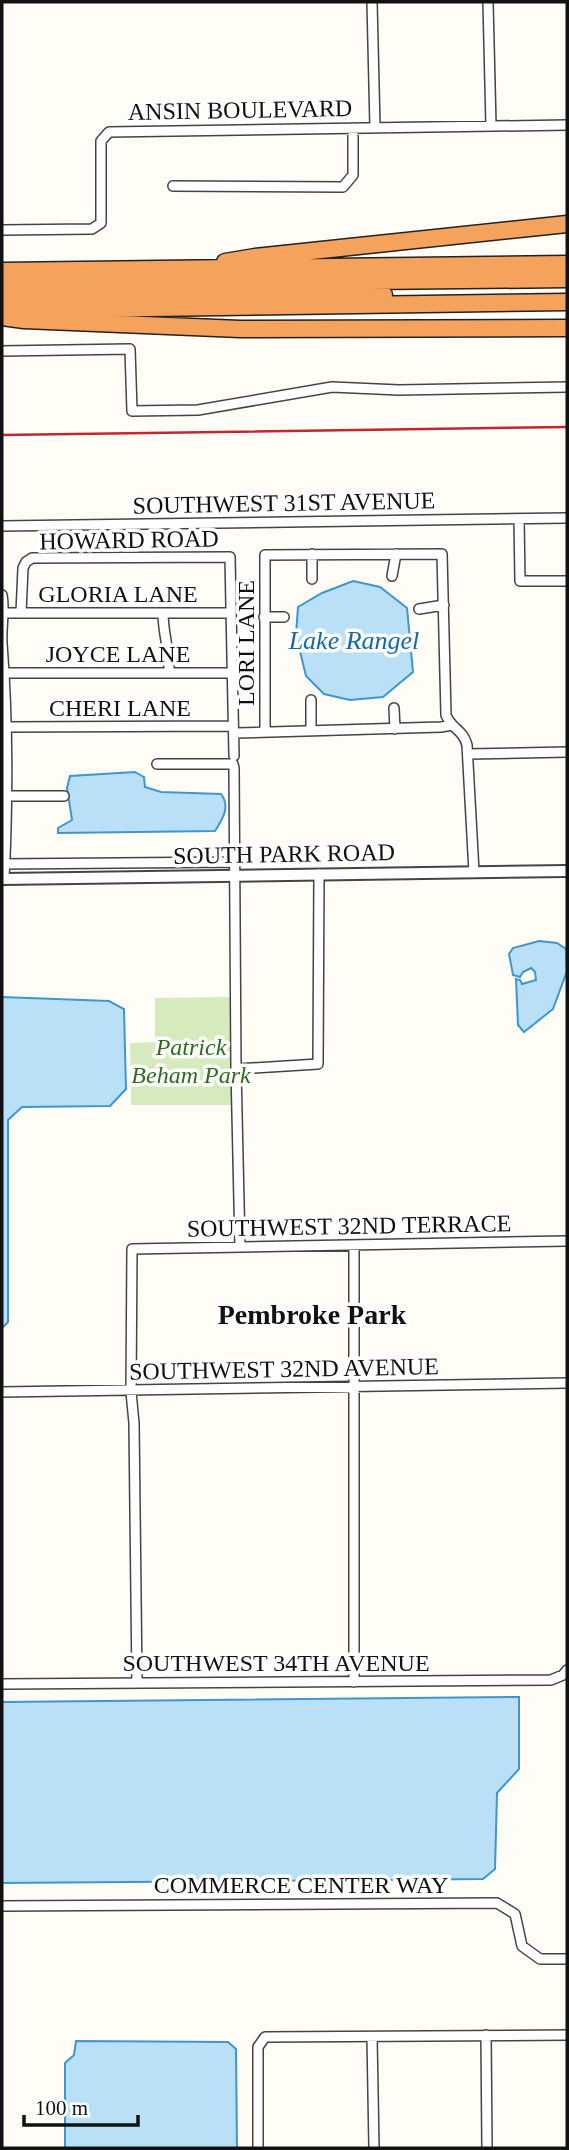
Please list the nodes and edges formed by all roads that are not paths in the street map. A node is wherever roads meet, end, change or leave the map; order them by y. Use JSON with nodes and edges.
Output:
{"nodes":[{"id":1,"x":372,"y":2,"type":"edge"},
{"id":2,"x":488,"y":2,"type":"edge"},
{"id":3,"x":567,"y":125,"type":"edge"},
{"id":4,"x":491,"y":126,"type":"junction"},
{"id":5,"x":374,"y":127,"type":"junction"},
{"id":6,"x":353,"y":128,"type":"junction"},
{"id":7,"x":173,"y":186,"type":"dead end"},
{"id":8,"x":567,"y":224,"type":"edge"},
{"id":9,"x":2,"y":230,"type":"edge"},
{"id":10,"x":567,"y":264,"type":"edge"},
{"id":11,"x":535,"y":265,"type":"junction"},
{"id":12,"x":192,"y":269,"type":"junction"},
{"id":13,"x":2,"y":271,"type":"edge"},
{"id":14,"x":567,"y":279,"type":"edge"},
{"id":15,"x":292,"y":281,"type":"junction"},
{"id":16,"x":2,"y":285,"type":"edge"},
{"id":17,"x":567,"y":288,"type":"edge"},
{"id":18,"x":228,"y":295,"type":"junction"},
{"id":19,"x":2,"y":298,"type":"edge"},
{"id":20,"x":567,"y":302,"type":"edge"},
{"id":21,"x":452,"y":306,"type":"junction"},
{"id":22,"x":2,"y":310,"type":"edge"},
{"id":23,"x":2,"y":317,"type":"edge"},
{"id":24,"x":567,"y":328,"type":"edge"},
{"id":25,"x":2,"y":351,"type":"edge"},
{"id":26,"x":567,"y":387,"type":"edge"},
{"id":27,"x":567,"y":518,"type":"edge"},
{"id":28,"x":519,"y":519,"type":"junction"},
{"id":29,"x":2,"y":526,"type":"edge"},
{"id":30,"x":312,"y":554,"type":"junction"},
{"id":31,"x":396,"y":554,"type":"junction"},
{"id":32,"x":393,"y":576,"type":"dead end"},
{"id":33,"x":312,"y":579,"type":"dead end"},
{"id":34,"x":567,"y":581,"type":"edge"},
{"id":35,"x":2,"y":595,"type":"edge"},
{"id":36,"x":444,"y":605,"type":"junction"},
{"id":37,"x":419,"y":609,"type":"dead end"},
{"id":38,"x":4,"y":613,"type":"junction"},
{"id":39,"x":21,"y":613,"type":"junction"},
{"id":40,"x":163,"y":613,"type":"junction"},
{"id":41,"x":231,"y":613,"type":"junction"},
{"id":42,"x":264,"y":617,"type":"junction"},
{"id":43,"x":284,"y":617,"type":"dead end"},
{"id":44,"x":2,"y":639,"type":"edge"},
{"id":45,"x":5,"y":673,"type":"junction"},
{"id":46,"x":169,"y":673,"type":"junction"},
{"id":47,"x":231,"y":673,"type":"junction"},
{"id":48,"x":311,"y":700,"type":"dead end"},
{"id":49,"x":394,"y":708,"type":"dead end"},
{"id":50,"x":452,"y":725,"type":"junction"},
{"id":51,"x":8,"y":727,"type":"junction"},
{"id":52,"x":235,"y":729,"type":"junction"},
{"id":53,"x":395,"y":729,"type":"junction"},
{"id":54,"x":311,"y":730,"type":"junction"},
{"id":55,"x":265,"y":731,"type":"junction"},
{"id":56,"x":567,"y":752,"type":"edge"},
{"id":57,"x":468,"y":754,"type":"junction"},
{"id":58,"x":234,"y":760,"type":"junction"},
{"id":59,"x":157,"y":764,"type":"dead end"},
{"id":60,"x":6,"y":796,"type":"junction"},
{"id":61,"x":64,"y":796,"type":"dead end"},
{"id":62,"x":236,"y":862,"type":"junction"},
{"id":63,"x":4,"y":864,"type":"edge"},
{"id":64,"x":567,"y":871,"type":"edge"},
{"id":65,"x":474,"y":872,"type":"junction"},
{"id":66,"x":318,"y":874,"type":"junction"},
{"id":67,"x":236,"y":876,"type":"junction"},
{"id":68,"x":3,"y":879,"type":"edge"},
{"id":69,"x":236,"y":1069,"type":"junction"},
{"id":70,"x":567,"y":1241,"type":"edge"},
{"id":71,"x":354,"y":1245,"type":"junction"},
{"id":72,"x":240,"y":1247,"type":"junction"},
{"id":73,"x":567,"y":1383,"type":"edge"},
{"id":74,"x":353,"y":1388,"type":"junction"},
{"id":75,"x":2,"y":1392,"type":"edge"},
{"id":76,"x":131,"y":1392,"type":"junction"},
{"id":77,"x":567,"y":1670,"type":"edge"},
{"id":78,"x":354,"y":1682,"type":"junction"},
{"id":79,"x":137,"y":1683,"type":"junction"},
{"id":80,"x":2,"y":1684,"type":"edge"},
{"id":81,"x":2,"y":1906,"type":"edge"},
{"id":82,"x":567,"y":1959,"type":"edge"},
{"id":83,"x":486,"y":2035,"type":"junction"},
{"id":84,"x":567,"y":2035,"type":"edge"},
{"id":85,"x":372,"y":2037,"type":"junction"},
{"id":86,"x":258,"y":2148,"type":"edge"},
{"id":87,"x":374,"y":2148,"type":"edge"},
{"id":88,"x":487,"y":2148,"type":"edge"}],
"edges":[{"from":1,"to":5,"type":"street"},
{"from":2,"to":4,"type":"street"},
{"from":3,"to":4,"type":"street","name":"ANSIN BOULEVARD"},
{"from":4,"to":5,"type":"street","name":"ANSIN BOULEVARD"},
{"from":5,"to":6,"type":"street","name":"ANSIN BOULEVARD"},
{"from":6,"to":7,"type":"street"},
{"from":6,"to":9,"type":"street","name":"ANSIN BOULEVARD"},
{"from":8,"to":12,"type":"highway"},
{"from":10,"to":11,"type":"highway"},
{"from":11,"to":12,"type":"highway"},
{"from":11,"to":15,"type":"highway"},
{"from":12,"to":13,"type":"highway"},
{"from":14,"to":15,"type":"highway"},
{"from":15,"to":16,"type":"highway"},
{"from":17,"to":18,"type":"highway"},
{"from":18,"to":19,"type":"highway"},
{"from":18,"to":21,"type":"highway"},
{"from":20,"to":21,"type":"highway"},
{"from":21,"to":22,"type":"highway"},
{"from":23,"to":24,"type":"highway"},
{"from":25,"to":26,"type":"street"},
{"from":27,"to":28,"type":"street","name":"SOUTHWEST 31ST AVENUE"},
{"from":28,"to":29,"type":"street","name":"SOUTHWEST 31ST AVENUE"},
{"from":28,"to":34,"type":"street"},
{"from":30,"to":31,"type":"street"},
{"from":30,"to":33,"type":"street"},
{"from":30,"to":42,"type":"street","name":"LORI LANE"},
{"from":31,"to":32,"type":"street"},
{"from":31,"to":36,"type":"street"},
{"from":35,"to":38,"type":"street"},
{"from":36,"to":37,"type":"street"},
{"from":36,"to":50,"type":"street"},
{"from":38,"to":39,"type":"street","name":"GLORIA LANE"},
{"from":38,"to":44,"type":"street"},
{"from":39,"to":40,"type":"street","name":"GLORIA LANE"},
{"from":39,"to":41,"type":"street","name":"HOWARD ROAD"},
{"from":40,"to":41,"type":"street","name":"GLORIA LANE"},
{"from":40,"to":46,"type":"street"},
{"from":41,"to":47,"type":"street"},
{"from":42,"to":43,"type":"street"},
{"from":42,"to":55,"type":"street","name":"LORI LANE"},
{"from":44,"to":45,"type":"street"},
{"from":45,"to":46,"type":"street","name":"JOYCE LANE"},
{"from":45,"to":51,"type":"street"},
{"from":46,"to":47,"type":"street","name":"JOYCE LANE"},
{"from":47,"to":52,"type":"street"},
{"from":48,"to":54,"type":"street"},
{"from":49,"to":53,"type":"street"},
{"from":50,"to":53,"type":"street","name":"CHERI LANE"},
{"from":50,"to":57,"type":"street"},
{"from":51,"to":52,"type":"street","name":"CHERI LANE"},
{"from":51,"to":60,"type":"street"},
{"from":52,"to":55,"type":"street","name":"CHERI LANE"},
{"from":52,"to":58,"type":"street"},
{"from":53,"to":54,"type":"street","name":"CHERI LANE"},
{"from":54,"to":55,"type":"street","name":"CHERI LANE"},
{"from":56,"to":57,"type":"street"},
{"from":57,"to":65,"type":"street"},
{"from":58,"to":59,"type":"street"},
{"from":58,"to":62,"type":"street"},
{"from":60,"to":61,"type":"street"},
{"from":60,"to":63,"type":"street"},
{"from":62,"to":63,"type":"street"},
{"from":62,"to":67,"type":"street"},
{"from":63,"to":68,"type":"street"},
{"from":64,"to":65,"type":"street","name":"SOUTH PARK ROAD"},
{"from":65,"to":66,"type":"street","name":"SOUTH PARK ROAD"},
{"from":66,"to":67,"type":"street","name":"SOUTH PARK ROAD"},
{"from":66,"to":69,"type":"street"},
{"from":67,"to":68,"type":"street","name":"SOUTH PARK ROAD"},
{"from":67,"to":69,"type":"street"},
{"from":69,"to":72,"type":"street"},
{"from":70,"to":71,"type":"street","name":"SOUTHWEST 32ND TERRACE"},
{"from":71,"to":72,"type":"street","name":"SOUTHWEST 32ND TERRACE"},
{"from":71,"to":74,"type":"street"},
{"from":72,"to":76,"type":"street","name":"SOUTHWEST 32ND TERRACE"},
{"from":73,"to":74,"type":"street","name":"SOUTHWEST 32ND AVENUE"},
{"from":74,"to":76,"type":"street","name":"SOUTHWEST 32ND AVENUE"},
{"from":74,"to":78,"type":"street"},
{"from":75,"to":76,"type":"street","name":"SOUTHWEST 32ND AVENUE"},
{"from":76,"to":79,"type":"street"},
{"from":77,"to":78,"type":"street","name":"SOUTHWEST 34TH AVENUE"},
{"from":78,"to":79,"type":"street","name":"SOUTHWEST 34TH AVENUE"},
{"from":79,"to":80,"type":"street","name":"SOUTHWEST 34TH AVENUE"},
{"from":81,"to":82,"type":"street","name":"COMMERCE CENTER WAY"},
{"from":83,"to":84,"type":"street"},
{"from":83,"to":85,"type":"street"},
{"from":83,"to":88,"type":"street"},
{"from":85,"to":86,"type":"street"},
{"from":85,"to":87,"type":"street"}]}
